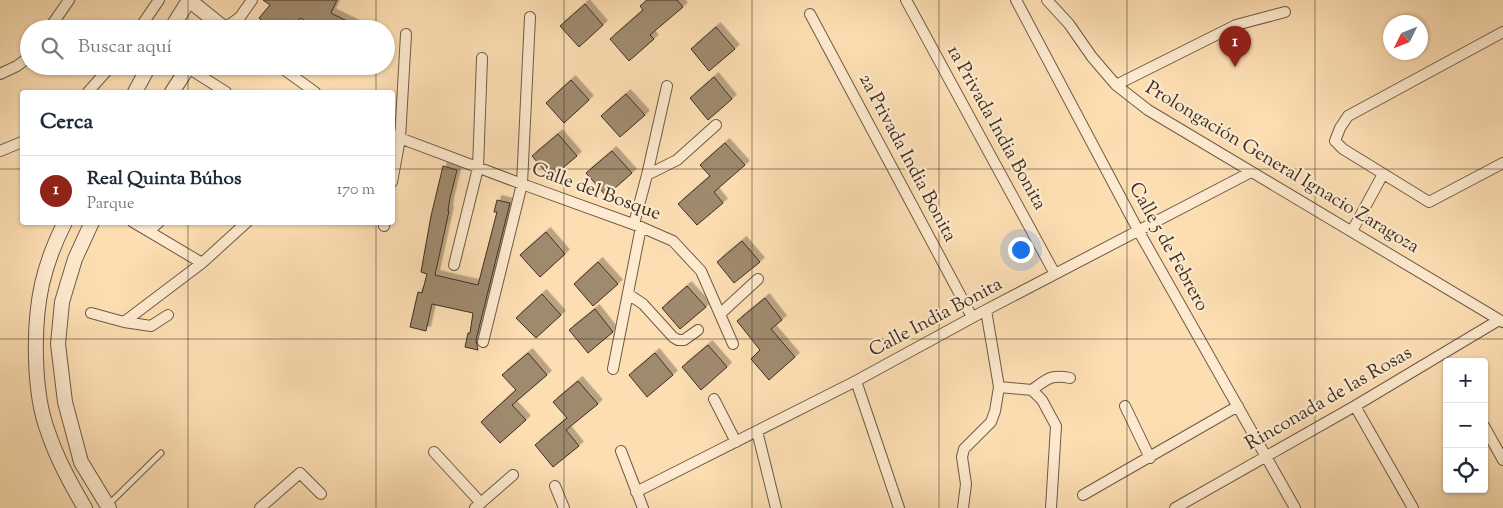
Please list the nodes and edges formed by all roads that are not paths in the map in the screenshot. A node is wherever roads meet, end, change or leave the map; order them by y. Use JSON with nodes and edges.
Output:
{"nodes":[{"id":1,"x":69,"y":0,"type":"edge"},
{"id":2,"x":159,"y":0,"type":"edge"},
{"id":3,"x":189,"y":0,"type":"edge"},
{"id":4,"x":252,"y":0,"type":"edge"},
{"id":5,"x":906,"y":0,"type":"edge"},
{"id":6,"x":1016,"y":0,"type":"edge"},
{"id":7,"x":1047,"y":0,"type":"edge"},
{"id":8,"x":1285,"y":12,"type":"dead end"},
{"id":9,"x":810,"y":14,"type":"dead end"},
{"id":10,"x":530,"y":17,"type":"dead end"},
{"id":11,"x":55,"y":20,"type":"edge"},
{"id":12,"x":145,"y":20,"type":"edge"},
{"id":13,"x":177,"y":20,"type":"edge"},
{"id":14,"x":215,"y":20,"type":"edge"},
{"id":15,"x":236,"y":20,"type":"edge"},
{"id":16,"x":1503,"y":32,"type":"edge"},
{"id":17,"x":406,"y":34,"type":"dead end"},
{"id":18,"x":482,"y":58,"type":"dead end"},
{"id":19,"x":20,"y":64,"type":"edge"},
{"id":20,"x":0,"y":74,"type":"edge"},
{"id":21,"x":103,"y":75,"type":"edge"},
{"id":22,"x":144,"y":75,"type":"edge"},
{"id":23,"x":182,"y":75,"type":"edge"},
{"id":24,"x":199,"y":75,"type":"edge"},
{"id":25,"x":291,"y":75,"type":"edge"},
{"id":26,"x":1116,"y":85,"type":"junction"},
{"id":27,"x":667,"y":86,"type":"dead end"},
{"id":28,"x":90,"y":90,"type":"edge"},
{"id":29,"x":136,"y":90,"type":"edge"},
{"id":30,"x":173,"y":90,"type":"edge"},
{"id":31,"x":223,"y":90,"type":"edge"},
{"id":32,"x":312,"y":90,"type":"edge"},
{"id":33,"x":716,"y":125,"type":"dead end"},
{"id":34,"x":396,"y":137,"type":"edge"},
{"id":35,"x":20,"y":143,"type":"edge"},
{"id":36,"x":0,"y":151,"type":"edge"},
{"id":37,"x":1503,"y":163,"type":"edge"},
{"id":38,"x":478,"y":168,"type":"junction"},
{"id":39,"x":1251,"y":172,"type":"junction"},
{"id":40,"x":1383,"y":174,"type":"junction"},
{"id":41,"x":647,"y":175,"type":"junction"},
{"id":42,"x":522,"y":184,"type":"junction"},
{"id":43,"x":63,"y":225,"type":"edge"},
{"id":44,"x":91,"y":225,"type":"edge"},
{"id":45,"x":138,"y":225,"type":"edge"},
{"id":46,"x":156,"y":225,"type":"edge"},
{"id":47,"x":244,"y":225,"type":"edge"},
{"id":48,"x":637,"y":225,"type":"junction"},
{"id":49,"x":1138,"y":230,"type":"junction"},
{"id":50,"x":149,"y":231,"type":"junction"},
{"id":51,"x":1352,"y":231,"type":"junction"},
{"id":52,"x":202,"y":263,"type":"junction"},
{"id":53,"x":454,"y":265,"type":"dead end"},
{"id":54,"x":1055,"y":274,"type":"junction"},
{"id":55,"x":758,"y":279,"type":"dead end"},
{"id":56,"x":628,"y":294,"type":"junction"},
{"id":57,"x":986,"y":310,"type":"junction"},
{"id":58,"x":91,"y":313,"type":"dead end"},
{"id":59,"x":720,"y":314,"type":"junction"},
{"id":60,"x":168,"y":315,"type":"dead end"},
{"id":61,"x":972,"y":317,"type":"junction"},
{"id":62,"x":1501,"y":321,"type":"edge"},
{"id":63,"x":124,"y":322,"type":"junction"},
{"id":64,"x":698,"y":330,"type":"dead end"},
{"id":65,"x":483,"y":342,"type":"dead end"},
{"id":66,"x":733,"y":344,"type":"dead end"},
{"id":67,"x":613,"y":369,"type":"dead end"},
{"id":68,"x":1070,"y":378,"type":"dead end"},
{"id":69,"x":856,"y":381,"type":"junction"},
{"id":70,"x":999,"y":387,"type":"junction"},
{"id":71,"x":1032,"y":390,"type":"junction"},
{"id":72,"x":714,"y":399,"type":"dead end"},
{"id":73,"x":1125,"y":406,"type":"dead end"},
{"id":74,"x":1238,"y":406,"type":"junction"},
{"id":75,"x":1354,"y":406,"type":"junction"},
{"id":76,"x":757,"y":431,"type":"junction"},
{"id":77,"x":1488,"y":433,"type":"edge"},
{"id":78,"x":736,"y":442,"type":"junction"},
{"id":79,"x":621,"y":451,"type":"dead end"},
{"id":80,"x":434,"y":452,"type":"dead end"},
{"id":81,"x":161,"y":454,"type":"dead end"},
{"id":82,"x":1266,"y":456,"type":"junction"},
{"id":83,"x":1150,"y":458,"type":"junction"},
{"id":84,"x":1503,"y":460,"type":"edge"},
{"id":85,"x":514,"y":475,"type":"dead end"},
{"id":86,"x":555,"y":486,"type":"dead end"},
{"id":87,"x":636,"y":492,"type":"junction"},
{"id":88,"x":321,"y":494,"type":"dead end"},
{"id":89,"x":1083,"y":495,"type":"dead end"},
{"id":90,"x":478,"y":506,"type":"edge"},
{"id":91,"x":107,"y":507,"type":"edge"},
{"id":92,"x":1178,"y":507,"type":"edge"},
{"id":93,"x":84,"y":508,"type":"edge"},
{"id":94,"x":260,"y":508,"type":"edge"},
{"id":95,"x":564,"y":508,"type":"edge"},
{"id":96,"x":643,"y":508,"type":"edge"},
{"id":97,"x":776,"y":508,"type":"edge"},
{"id":98,"x":899,"y":508,"type":"edge"},
{"id":99,"x":963,"y":508,"type":"edge"},
{"id":100,"x":1051,"y":508,"type":"edge"},
{"id":101,"x":1295,"y":508,"type":"edge"},
{"id":102,"x":1414,"y":508,"type":"edge"}],
"edges":[{"from":1,"to":11,"type":"street"},
{"from":2,"to":12,"type":"street"},
{"from":3,"to":13,"type":"street"},
{"from":3,"to":14,"type":"street"},
{"from":4,"to":15,"type":"street"},
{"from":5,"to":54,"type":"street","name":"1a Privada India Bonita"},
{"from":6,"to":49,"type":"street","name":"Calle 5 de Febrero"},
{"from":7,"to":26,"type":"street","name":"Prolongación General Ignacio Zaragoza"},
{"from":8,"to":26,"type":"street"},
{"from":9,"to":61,"type":"street","name":"2a Privada India Bonita"},
{"from":10,"to":42,"type":"street"},
{"from":16,"to":40,"type":"street"},
{"from":17,"to":34,"type":"street"},
{"from":18,"to":38,"type":"street"},
{"from":19,"to":20,"type":"street"},
{"from":21,"to":28,"type":"street"},
{"from":22,"to":29,"type":"street"},
{"from":23,"to":30,"type":"street"},
{"from":24,"to":31,"type":"street"},
{"from":25,"to":32,"type":"street"},
{"from":26,"to":39,"type":"street","name":"Prolongación General Ignacio Zaragoza"},
{"from":27,"to":41,"type":"street"},
{"from":33,"to":41,"type":"street"},
{"from":34,"to":38,"type":"street","name":"Calle del Bosque"},
{"from":35,"to":36,"type":"street"},
{"from":37,"to":40,"type":"street"},
{"from":38,"to":42,"type":"street","name":"Calle del Bosque"},
{"from":38,"to":53,"type":"street"},
{"from":39,"to":49,"type":"street","name":"Calle India Bonita"},
{"from":39,"to":51,"type":"street","name":"Prolongación General Ignacio Zaragoza"},
{"from":40,"to":51,"type":"street"},
{"from":41,"to":48,"type":"street"},
{"from":42,"to":48,"type":"street","name":"Calle del Bosque"},
{"from":42,"to":65,"type":"street"},
{"from":43,"to":93,"type":"street"},
{"from":44,"to":91,"type":"street"},
{"from":45,"to":50,"type":"street"},
{"from":46,"to":50,"type":"street"},
{"from":47,"to":52,"type":"street"},
{"from":48,"to":56,"type":"street"},
{"from":48,"to":59,"type":"street","name":"Calle del Bosque"},
{"from":49,"to":54,"type":"street","name":"Calle India Bonita"},
{"from":49,"to":74,"type":"street","name":"Calle 5 de Febrero"},
{"from":50,"to":52,"type":"street"},
{"from":51,"to":62,"type":"street","name":"Prolongación General Ignacio Zaragoza"},
{"from":52,"to":63,"type":"street"},
{"from":54,"to":57,"type":"street","name":"Calle India Bonita"},
{"from":55,"to":59,"type":"street"},
{"from":56,"to":64,"type":"street"},
{"from":56,"to":67,"type":"street"},
{"from":57,"to":61,"type":"street","name":"Calle India Bonita"},
{"from":57,"to":70,"type":"street"},
{"from":58,"to":63,"type":"street"},
{"from":59,"to":66,"type":"street","name":"Calle del Bosque"},
{"from":60,"to":63,"type":"street"},
{"from":61,"to":69,"type":"street","name":"Calle India Bonita"},
{"from":62,"to":75,"type":"street","name":"Rinconada de las Rosas"},
{"from":68,"to":71,"type":"street"},
{"from":69,"to":76,"type":"street","name":"Calle India Bonita"},
{"from":69,"to":98,"type":"street"},
{"from":70,"to":71,"type":"street"},
{"from":70,"to":99,"type":"street"},
{"from":71,"to":100,"type":"street"},
{"from":72,"to":78,"type":"street"},
{"from":73,"to":83,"type":"street"},
{"from":74,"to":82,"type":"street","name":"Calle 5 de Febrero"},
{"from":74,"to":83,"type":"street"},
{"from":75,"to":82,"type":"street","name":"Rinconada de las Rosas"},
{"from":75,"to":102,"type":"street"},
{"from":76,"to":78,"type":"street","name":"Calle India Bonita"},
{"from":76,"to":97,"type":"street"},
{"from":77,"to":84,"type":"street"},
{"from":78,"to":87,"type":"street","name":"Calle India Bonita"},
{"from":79,"to":87,"type":"street"},
{"from":80,"to":90,"type":"street"},
{"from":81,"to":91,"type":"lane"},
{"from":82,"to":92,"type":"street","name":"Rinconada de las Rosas"},
{"from":82,"to":101,"type":"street","name":"Calle 5 de Febrero"},
{"from":83,"to":89,"type":"street"},
{"from":85,"to":90,"type":"street"},
{"from":86,"to":95,"type":"street"},
{"from":87,"to":96,"type":"street"},
{"from":88,"to":94,"type":"street"}]}
